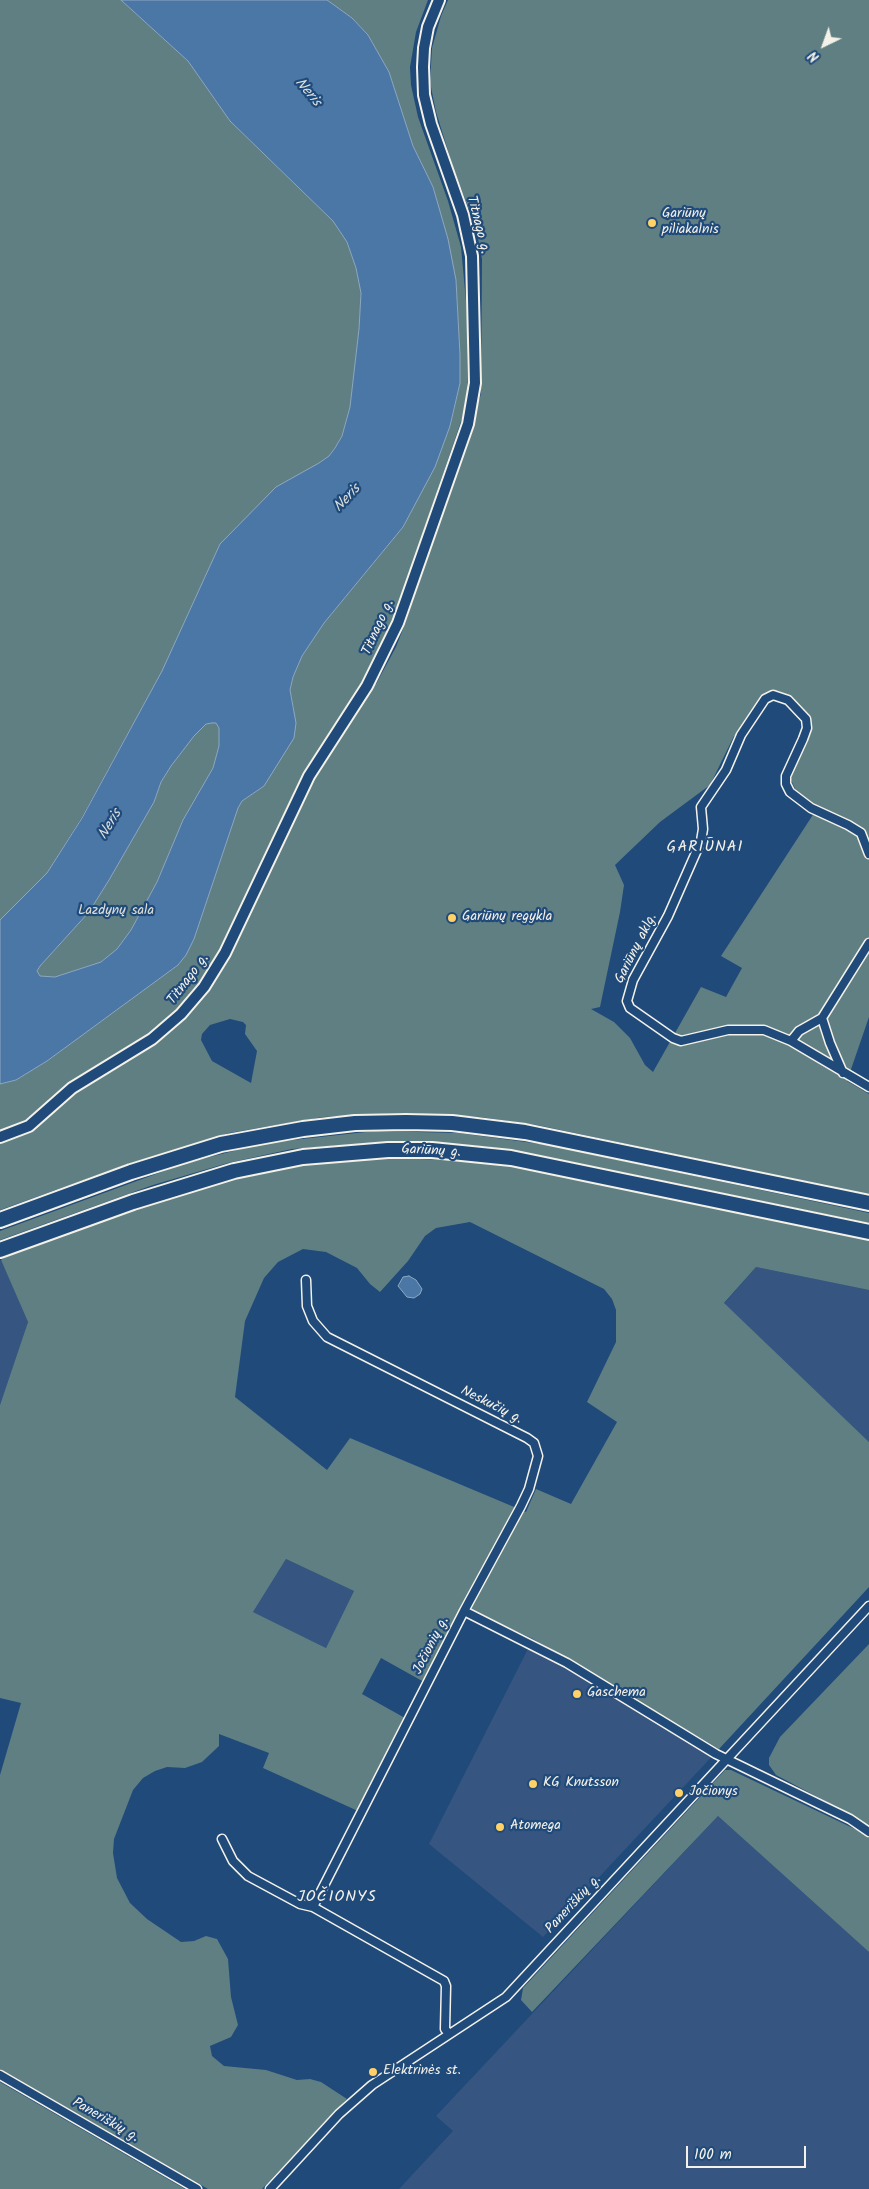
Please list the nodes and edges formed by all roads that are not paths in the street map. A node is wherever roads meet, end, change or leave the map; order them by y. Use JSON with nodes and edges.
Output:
{"nodes":[{"id":1,"x":440,"y":0,"type":"edge"},
{"id":2,"x":869,"y":854,"type":"edge"},
{"id":3,"x":869,"y":943,"type":"edge"},
{"id":4,"x":822,"y":1018,"type":"junction"},
{"id":5,"x":791,"y":1041,"type":"junction"},
{"id":6,"x":844,"y":1073,"type":"junction"},
{"id":7,"x":869,"y":1087,"type":"edge"},
{"id":8,"x":0,"y":1137,"type":"edge"},
{"id":9,"x":869,"y":1204,"type":"edge"},
{"id":10,"x":0,"y":1220,"type":"edge"},
{"id":11,"x":869,"y":1232,"type":"edge"},
{"id":12,"x":0,"y":1250,"type":"edge"},
{"id":13,"x":306,"y":1280,"type":"dead end"},
{"id":14,"x":869,"y":1606,"type":"edge"},
{"id":15,"x":464,"y":1612,"type":"junction"},
{"id":16,"x":727,"y":1759,"type":"junction"},
{"id":17,"x":869,"y":1832,"type":"edge"},
{"id":18,"x":222,"y":1839,"type":"dead end"},
{"id":19,"x":313,"y":1907,"type":"junction"},
{"id":20,"x":449,"y":2034,"type":"junction"},
{"id":21,"x":0,"y":2075,"type":"edge"},
{"id":22,"x":197,"y":2189,"type":"edge"},
{"id":23,"x":270,"y":2189,"type":"edge"}],
"edges":[{"from":1,"to":8,"type":"street","name":"Titnago g."},
{"from":2,"to":5,"type":"street","name":"Gariūnų aklg."},
{"from":3,"to":4,"type":"street"},
{"from":4,"to":5,"type":"street"},
{"from":4,"to":6,"type":"street"},
{"from":5,"to":6,"type":"street","name":"Gariūnų aklg."},
{"from":6,"to":7,"type":"street","name":"Gariūnų aklg."},
{"from":9,"to":10,"type":"highway","name":"Gariūnų g."},
{"from":11,"to":12,"type":"highway","name":"Gariūnų g."},
{"from":13,"to":15,"type":"street","name":"Neskučių g."},
{"from":14,"to":16,"type":"street","name":"Paneriškių g."},
{"from":15,"to":16,"type":"street","name":"Jočionių g."},
{"from":15,"to":19,"type":"street","name":"Jočionių g."},
{"from":16,"to":17,"type":"street","name":"Jočionių g."},
{"from":16,"to":20,"type":"street","name":"Paneriškių g."},
{"from":18,"to":19,"type":"street"},
{"from":19,"to":20,"type":"street"},
{"from":20,"to":23,"type":"street","name":"Paneriškių g."},
{"from":21,"to":22,"type":"street","name":"Paneriškių g."}]}
